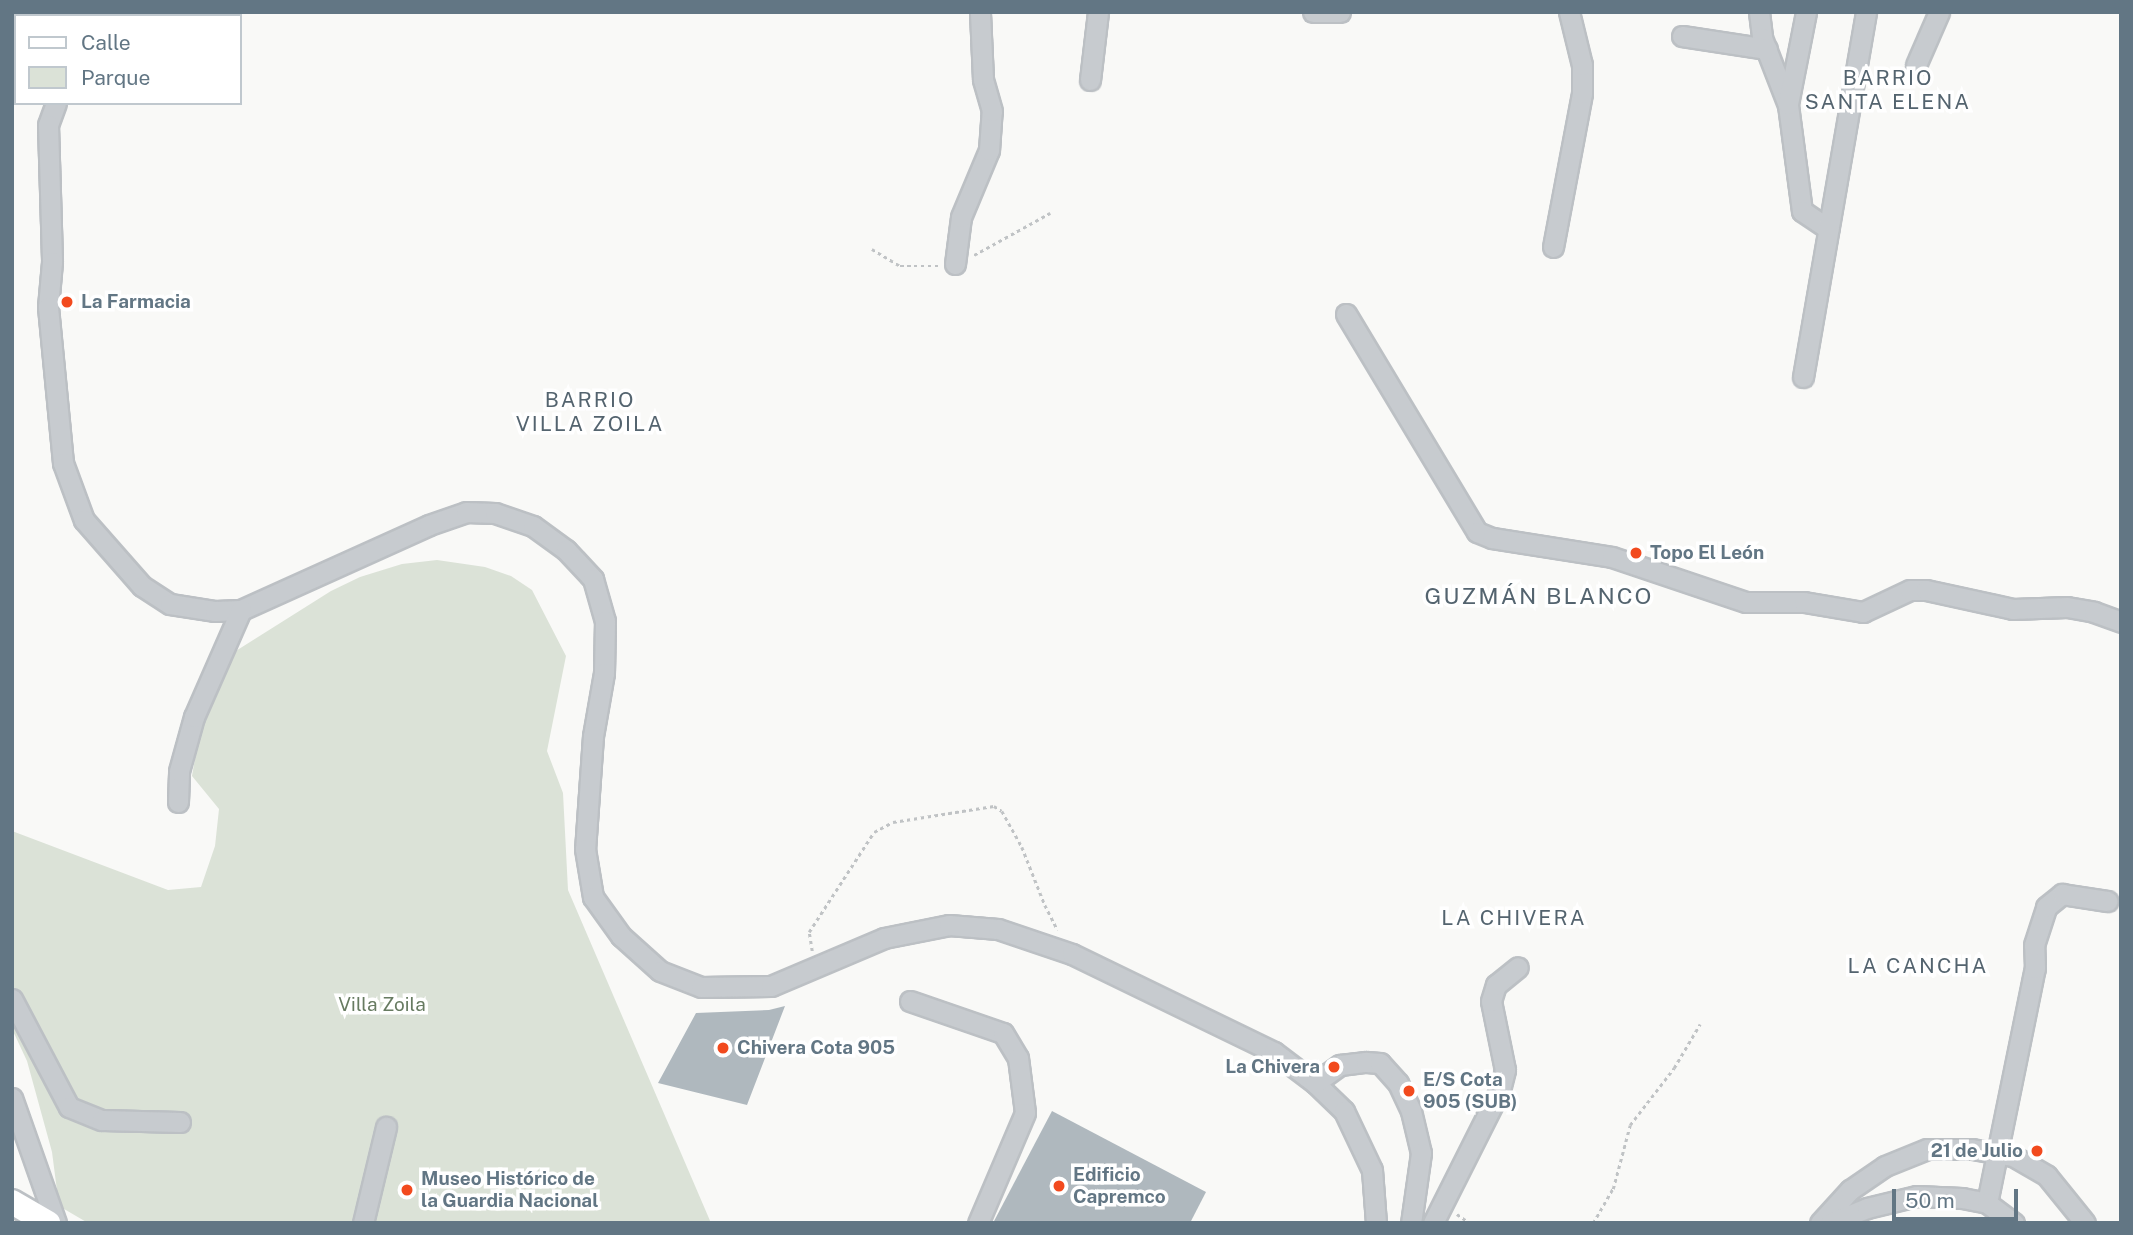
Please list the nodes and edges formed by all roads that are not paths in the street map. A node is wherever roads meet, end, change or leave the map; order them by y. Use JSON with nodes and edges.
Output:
{"nodes":[{"id":1,"x":1098,"y":12,"type":"edge"},
{"id":2,"x":1313,"y":12,"type":"edge"},
{"id":3,"x":1340,"y":12,"type":"edge"},
{"id":4,"x":1569,"y":12,"type":"edge"},
{"id":5,"x":1759,"y":12,"type":"edge"},
{"id":6,"x":1805,"y":12,"type":"edge"},
{"id":7,"x":1866,"y":12,"type":"edge"},
{"id":8,"x":1939,"y":12,"type":"edge"},
{"id":9,"x":982,"y":15,"type":"edge"},
{"id":10,"x":1682,"y":36,"type":"dead end"},
{"id":11,"x":1767,"y":49,"type":"junction"},
{"id":12,"x":1916,"y":65,"type":"dead end"},
{"id":13,"x":1090,"y":80,"type":"dead end"},
{"id":14,"x":55,"y":105,"type":"edge"},
{"id":15,"x":1788,"y":105,"type":"junction"},
{"id":16,"x":1829,"y":229,"type":"junction"},
{"id":17,"x":1553,"y":247,"type":"dead end"},
{"id":18,"x":955,"y":264,"type":"dead end"},
{"id":19,"x":1346,"y":314,"type":"dead end"},
{"id":20,"x":1803,"y":377,"type":"dead end"},
{"id":21,"x":241,"y":610,"type":"junction"},
{"id":22,"x":2121,"y":622,"type":"edge"},
{"id":23,"x":178,"y":802,"type":"dead end"},
{"id":24,"x":2107,"y":901,"type":"dead end"},
{"id":25,"x":1518,"y":967,"type":"dead end"},
{"id":26,"x":12,"y":999,"type":"edge"},
{"id":27,"x":911,"y":1000,"type":"dead end"},
{"id":28,"x":1315,"y":1083,"type":"junction"},
{"id":29,"x":12,"y":1098,"type":"edge"},
{"id":30,"x":180,"y":1122,"type":"dead end"},
{"id":31,"x":386,"y":1127,"type":"dead end"},
{"id":32,"x":1999,"y":1152,"type":"junction"},
{"id":33,"x":12,"y":1202,"type":"edge"},
{"id":34,"x":1987,"y":1203,"type":"junction"},
{"id":35,"x":48,"y":1223,"type":"edge"},
{"id":36,"x":55,"y":1223,"type":"edge"},
{"id":37,"x":363,"y":1223,"type":"edge"},
{"id":38,"x":978,"y":1223,"type":"edge"},
{"id":39,"x":1376,"y":1223,"type":"edge"},
{"id":40,"x":1412,"y":1223,"type":"edge"},
{"id":41,"x":1433,"y":1223,"type":"edge"},
{"id":42,"x":1820,"y":1223,"type":"edge"},
{"id":43,"x":1830,"y":1223,"type":"edge"},
{"id":44,"x":2014,"y":1223,"type":"edge"},
{"id":45,"x":2085,"y":1223,"type":"edge"}],
"edges":[{"from":1,"to":13,"type":"street"},
{"from":2,"to":3,"type":"street"},
{"from":4,"to":17,"type":"street"},
{"from":5,"to":11,"type":"street"},
{"from":6,"to":15,"type":"street"},
{"from":7,"to":16,"type":"street"},
{"from":8,"to":12,"type":"street"},
{"from":9,"to":18,"type":"street"},
{"from":10,"to":11,"type":"street"},
{"from":11,"to":15,"type":"street"},
{"from":14,"to":21,"type":"street"},
{"from":15,"to":16,"type":"street"},
{"from":16,"to":20,"type":"street"},
{"from":19,"to":22,"type":"street"},
{"from":21,"to":23,"type":"street"},
{"from":21,"to":28,"type":"street"},
{"from":24,"to":32,"type":"street"},
{"from":25,"to":41,"type":"street"},
{"from":26,"to":30,"type":"street"},
{"from":27,"to":38,"type":"street"},
{"from":28,"to":39,"type":"street"},
{"from":28,"to":40,"type":"street"},
{"from":29,"to":36,"type":"street"},
{"from":31,"to":37,"type":"street"},
{"from":32,"to":34,"type":"street"},
{"from":32,"to":42,"type":"street"},
{"from":32,"to":45,"type":"street"},
{"from":33,"to":35,"type":"main road"},
{"from":34,"to":43,"type":"street"},
{"from":34,"to":44,"type":"street"}]}
